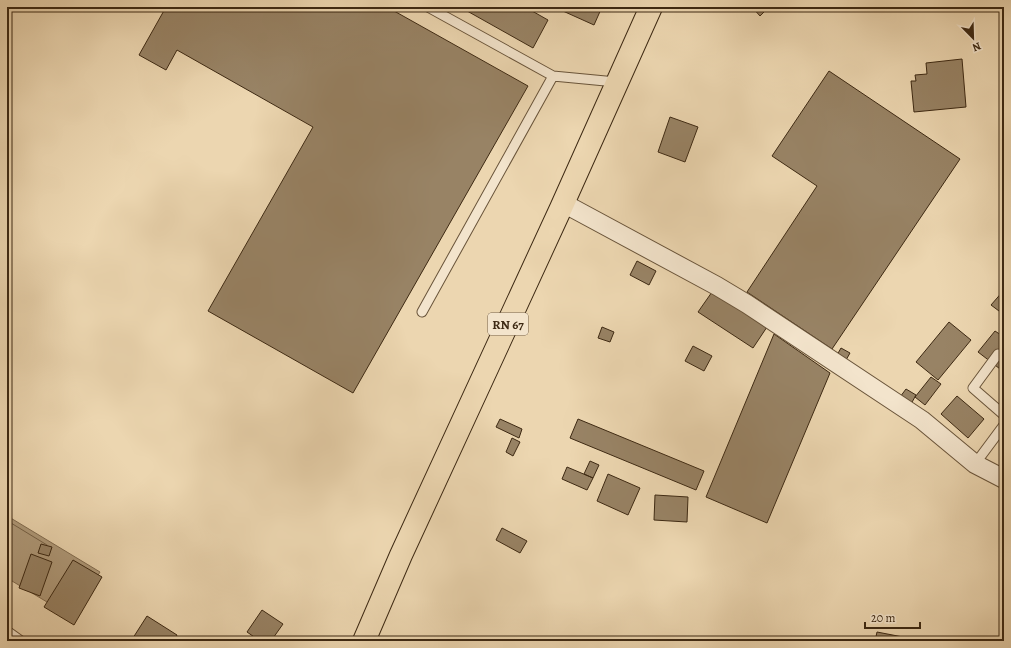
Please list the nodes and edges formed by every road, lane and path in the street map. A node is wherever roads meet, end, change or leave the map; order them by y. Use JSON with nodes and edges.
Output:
{"nodes":[{"id":1,"x":428,"y":7,"type":"edge"},
{"id":2,"x":651,"y":7,"type":"edge"},
{"id":3,"x":553,"y":76,"type":"junction"},
{"id":4,"x":616,"y":82,"type":"junction"},
{"id":5,"x":563,"y":203,"type":"junction"},
{"id":6,"x":422,"y":312,"type":"dead end"},
{"id":7,"x":1004,"y":359,"type":"edge"},
{"id":8,"x":1004,"y":415,"type":"edge"},
{"id":9,"x":1004,"y":426,"type":"edge"},
{"id":10,"x":975,"y":464,"type":"junction"},
{"id":11,"x":1004,"y":479,"type":"edge"},
{"id":12,"x":7,"y":631,"type":"edge"},
{"id":13,"x":21,"y":641,"type":"edge"},
{"id":14,"x":364,"y":641,"type":"edge"}],
"edges":[{"from":1,"to":3,"type":"lane"},
{"from":2,"to":4,"type":"main road","number":"RN 67"},
{"from":3,"to":4,"type":"lane"},
{"from":3,"to":6,"type":"lane"},
{"from":4,"to":5,"type":"main road","number":"RN 67"},
{"from":5,"to":10,"type":"street"},
{"from":5,"to":14,"type":"main road","number":"RN 67"},
{"from":7,"to":8,"type":"lane"},
{"from":9,"to":10,"type":"lane"},
{"from":10,"to":11,"type":"street"},
{"from":12,"to":13,"type":"lane"}]}
